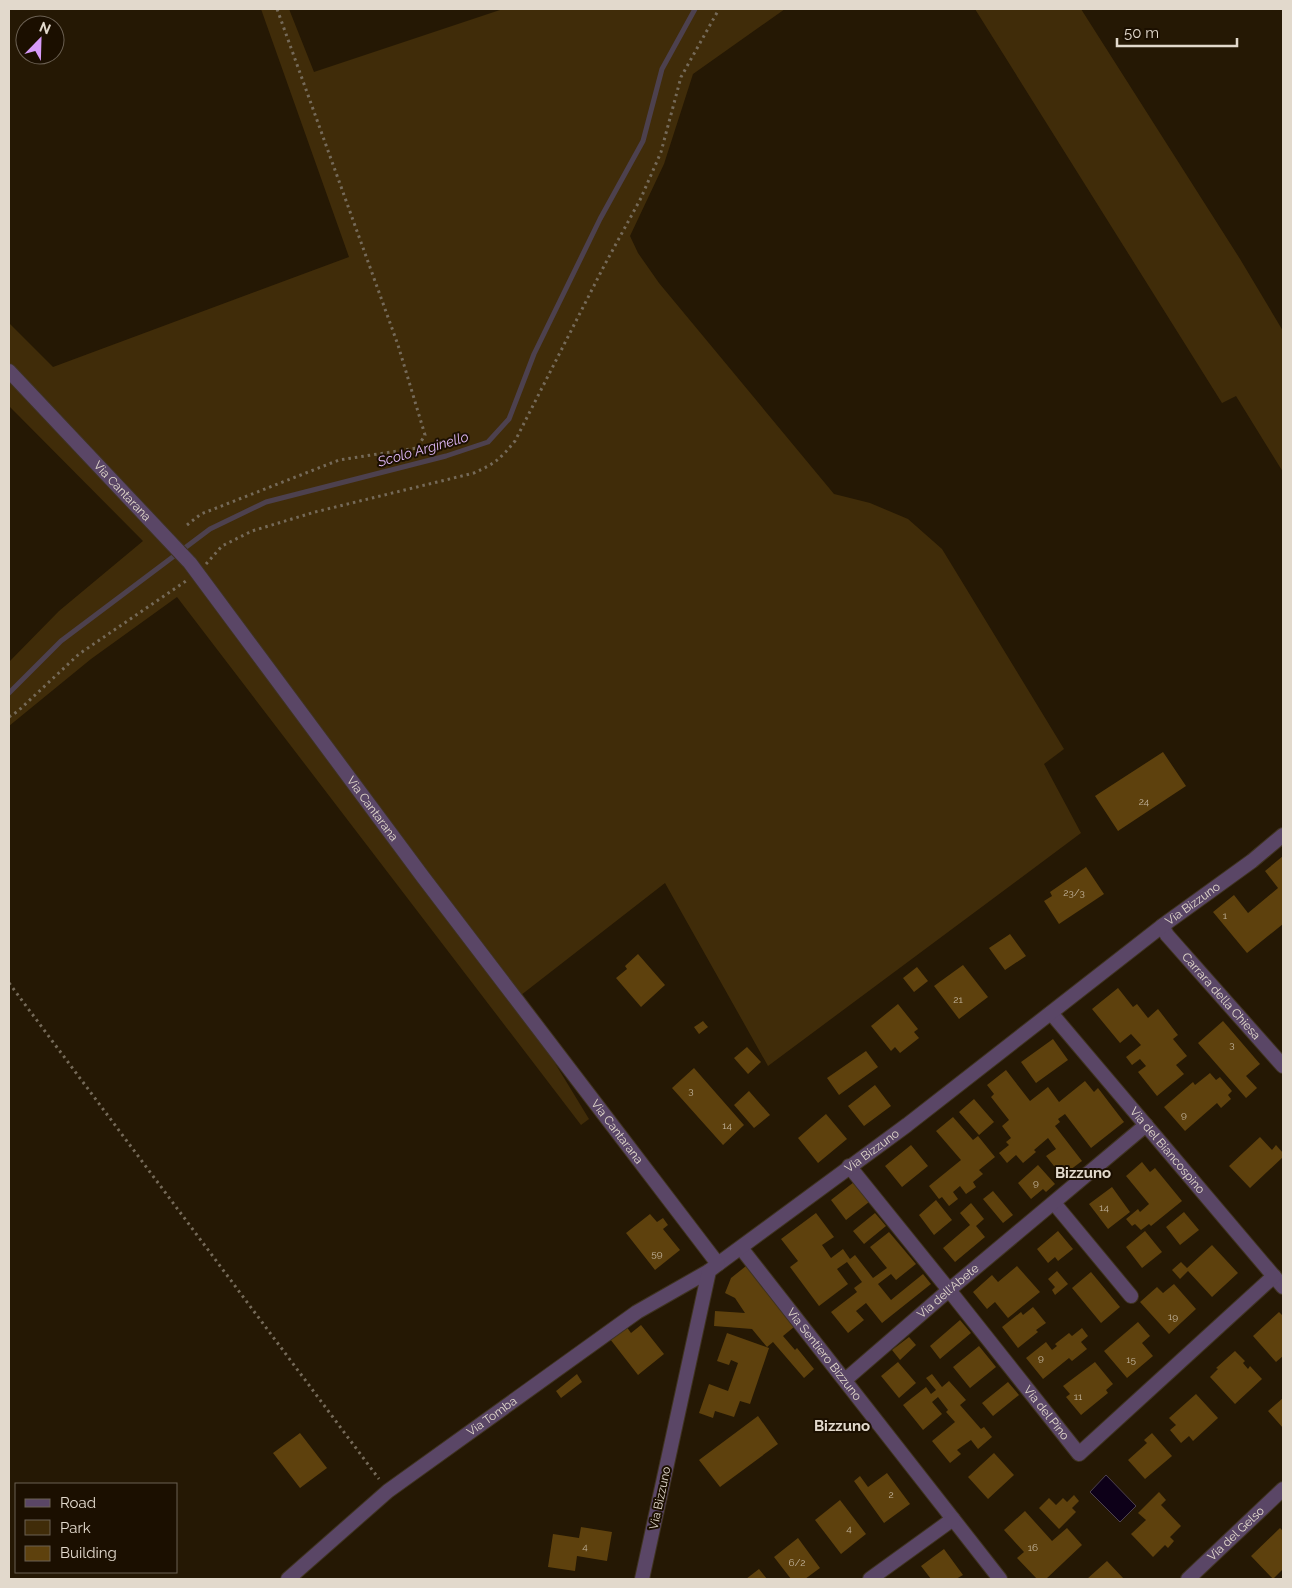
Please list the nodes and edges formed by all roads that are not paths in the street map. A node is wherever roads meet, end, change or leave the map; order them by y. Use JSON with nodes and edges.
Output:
{"nodes":[{"id":1,"x":9,"y":371,"type":"edge"},
{"id":2,"x":1283,"y":835,"type":"edge"},
{"id":3,"x":1162,"y":926,"type":"junction"},
{"id":4,"x":1051,"y":1013,"type":"junction"},
{"id":5,"x":1283,"y":1066,"type":"edge"},
{"id":6,"x":1146,"y":1125,"type":"junction"},
{"id":7,"x":849,"y":1166,"type":"junction"},
{"id":8,"x":1054,"y":1202,"type":"junction"},
{"id":9,"x":741,"y":1248,"type":"junction"},
{"id":10,"x":714,"y":1267,"type":"junction"},
{"id":11,"x":1279,"y":1282,"type":"edge"},
{"id":12,"x":950,"y":1290,"type":"junction"},
{"id":13,"x":1131,"y":1296,"type":"dead end"},
{"id":14,"x":845,"y":1380,"type":"junction"},
{"id":15,"x":1283,"y":1489,"type":"edge"},
{"id":16,"x":953,"y":1519,"type":"junction"},
{"id":17,"x":288,"y":1579,"type":"edge"},
{"id":18,"x":642,"y":1579,"type":"edge"},
{"id":19,"x":870,"y":1579,"type":"edge"},
{"id":20,"x":1000,"y":1579,"type":"edge"},
{"id":21,"x":1188,"y":1579,"type":"edge"}],
"edges":[{"from":1,"to":10,"type":"street","name":"Via Cantarana"},
{"from":2,"to":3,"type":"street","name":"Via Bizzuno"},
{"from":3,"to":4,"type":"street","name":"Via Bizzuno"},
{"from":3,"to":5,"type":"street","name":"Carrara della Chiesa"},
{"from":4,"to":6,"type":"street","name":"Via del Biancospino"},
{"from":4,"to":7,"type":"street","name":"Via Bizzuno"},
{"from":6,"to":8,"type":"street","name":"Via dell'Abete"},
{"from":6,"to":11,"type":"street","name":"Via del Biancospino"},
{"from":7,"to":9,"type":"street","name":"Via Bizzuno"},
{"from":7,"to":12,"type":"street","name":"Via del Pino"},
{"from":8,"to":12,"type":"street","name":"Via dell'Abete"},
{"from":8,"to":13,"type":"street"},
{"from":9,"to":10,"type":"street","name":"Via Bizzuno"},
{"from":9,"to":14,"type":"street","name":"Via Sentiero Bizzuno"},
{"from":10,"to":17,"type":"street","name":"Via Tomba"},
{"from":10,"to":18,"type":"street","name":"Via Bizzuno"},
{"from":11,"to":12,"type":"street","name":"Via del Pino"},
{"from":12,"to":14,"type":"street","name":"Via dell'Abete"},
{"from":14,"to":16,"type":"street","name":"Via Sentiero Bizzuno"},
{"from":15,"to":21,"type":"street","name":"Via del Gelso"},
{"from":16,"to":19,"type":"street"},
{"from":16,"to":20,"type":"street","name":"Via Sentiero Bizzuno"}]}
